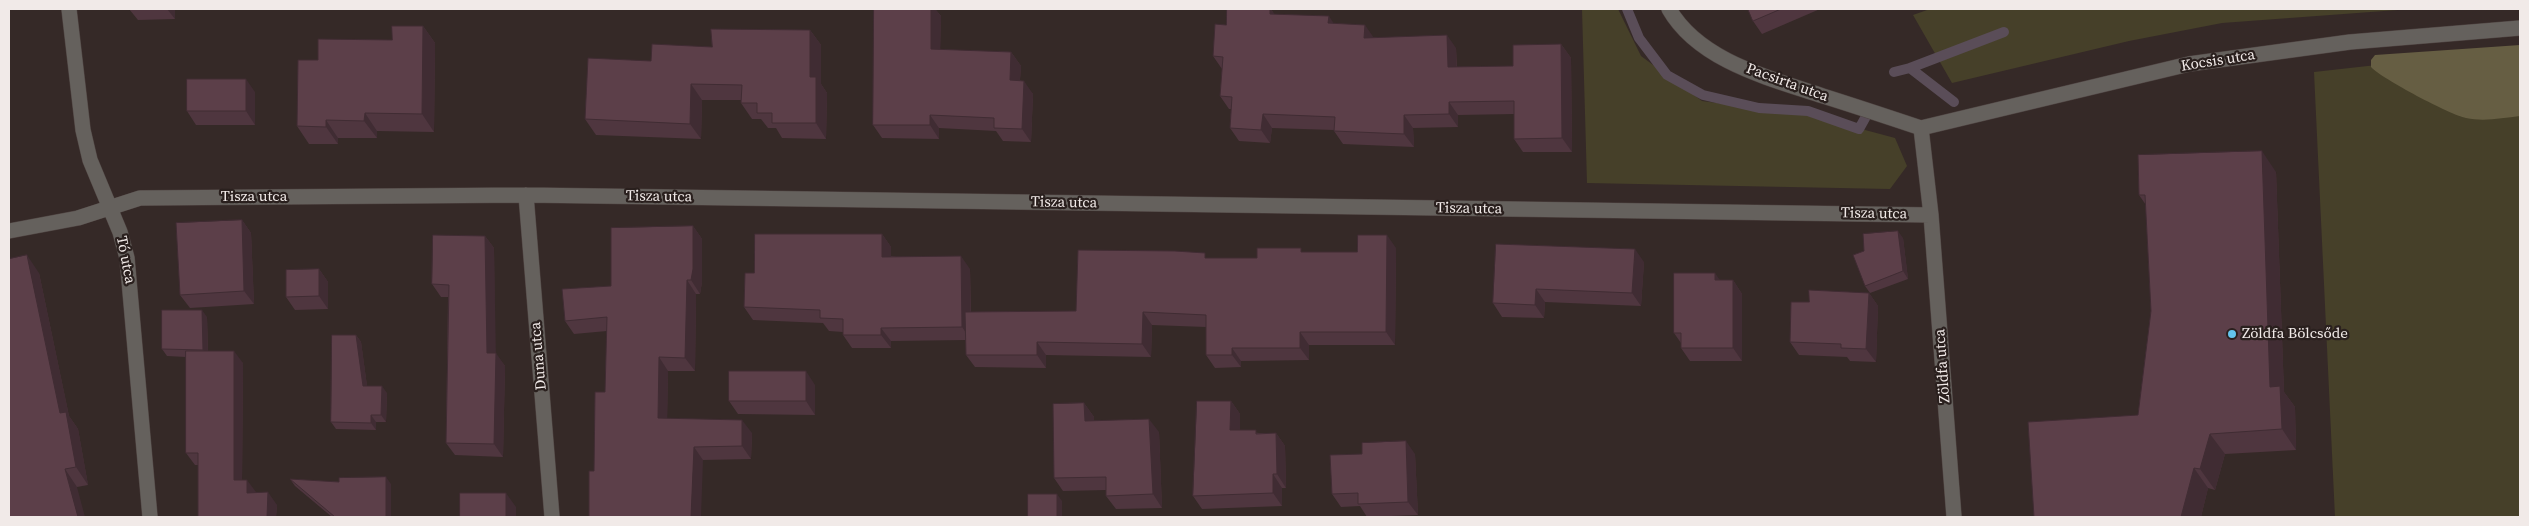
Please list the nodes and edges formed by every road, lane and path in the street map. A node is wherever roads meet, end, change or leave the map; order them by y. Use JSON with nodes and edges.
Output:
{"nodes":[{"id":1,"x":69,"y":9,"type":"edge"},
{"id":2,"x":1669,"y":9,"type":"edge"},
{"id":3,"x":2520,"y":28,"type":"edge"},
{"id":4,"x":1921,"y":128,"type":"junction"},
{"id":5,"x":526,"y":195,"type":"junction"},
{"id":6,"x":110,"y":207,"type":"junction"},
{"id":7,"x":1932,"y":215,"type":"junction"},
{"id":8,"x":9,"y":231,"type":"edge"},
{"id":9,"x":150,"y":517,"type":"edge"},
{"id":10,"x":552,"y":517,"type":"edge"},
{"id":11,"x":1954,"y":517,"type":"edge"}],
"edges":[{"from":1,"to":6,"type":"street","name":"Tó utca"},
{"from":2,"to":4,"type":"street","name":"Pacsirta utca"},
{"from":3,"to":4,"type":"street","name":"Kocsis utca"},
{"from":4,"to":7,"type":"street"},
{"from":5,"to":6,"type":"street","name":"Tisza utca"},
{"from":5,"to":7,"type":"street","name":"Tisza utca"},
{"from":5,"to":10,"type":"street","name":"Duna utca"},
{"from":6,"to":8,"type":"street","name":"Tisza utca"},
{"from":6,"to":9,"type":"street","name":"Tó utca"},
{"from":7,"to":11,"type":"street","name":"Zöldfa utca"}]}
